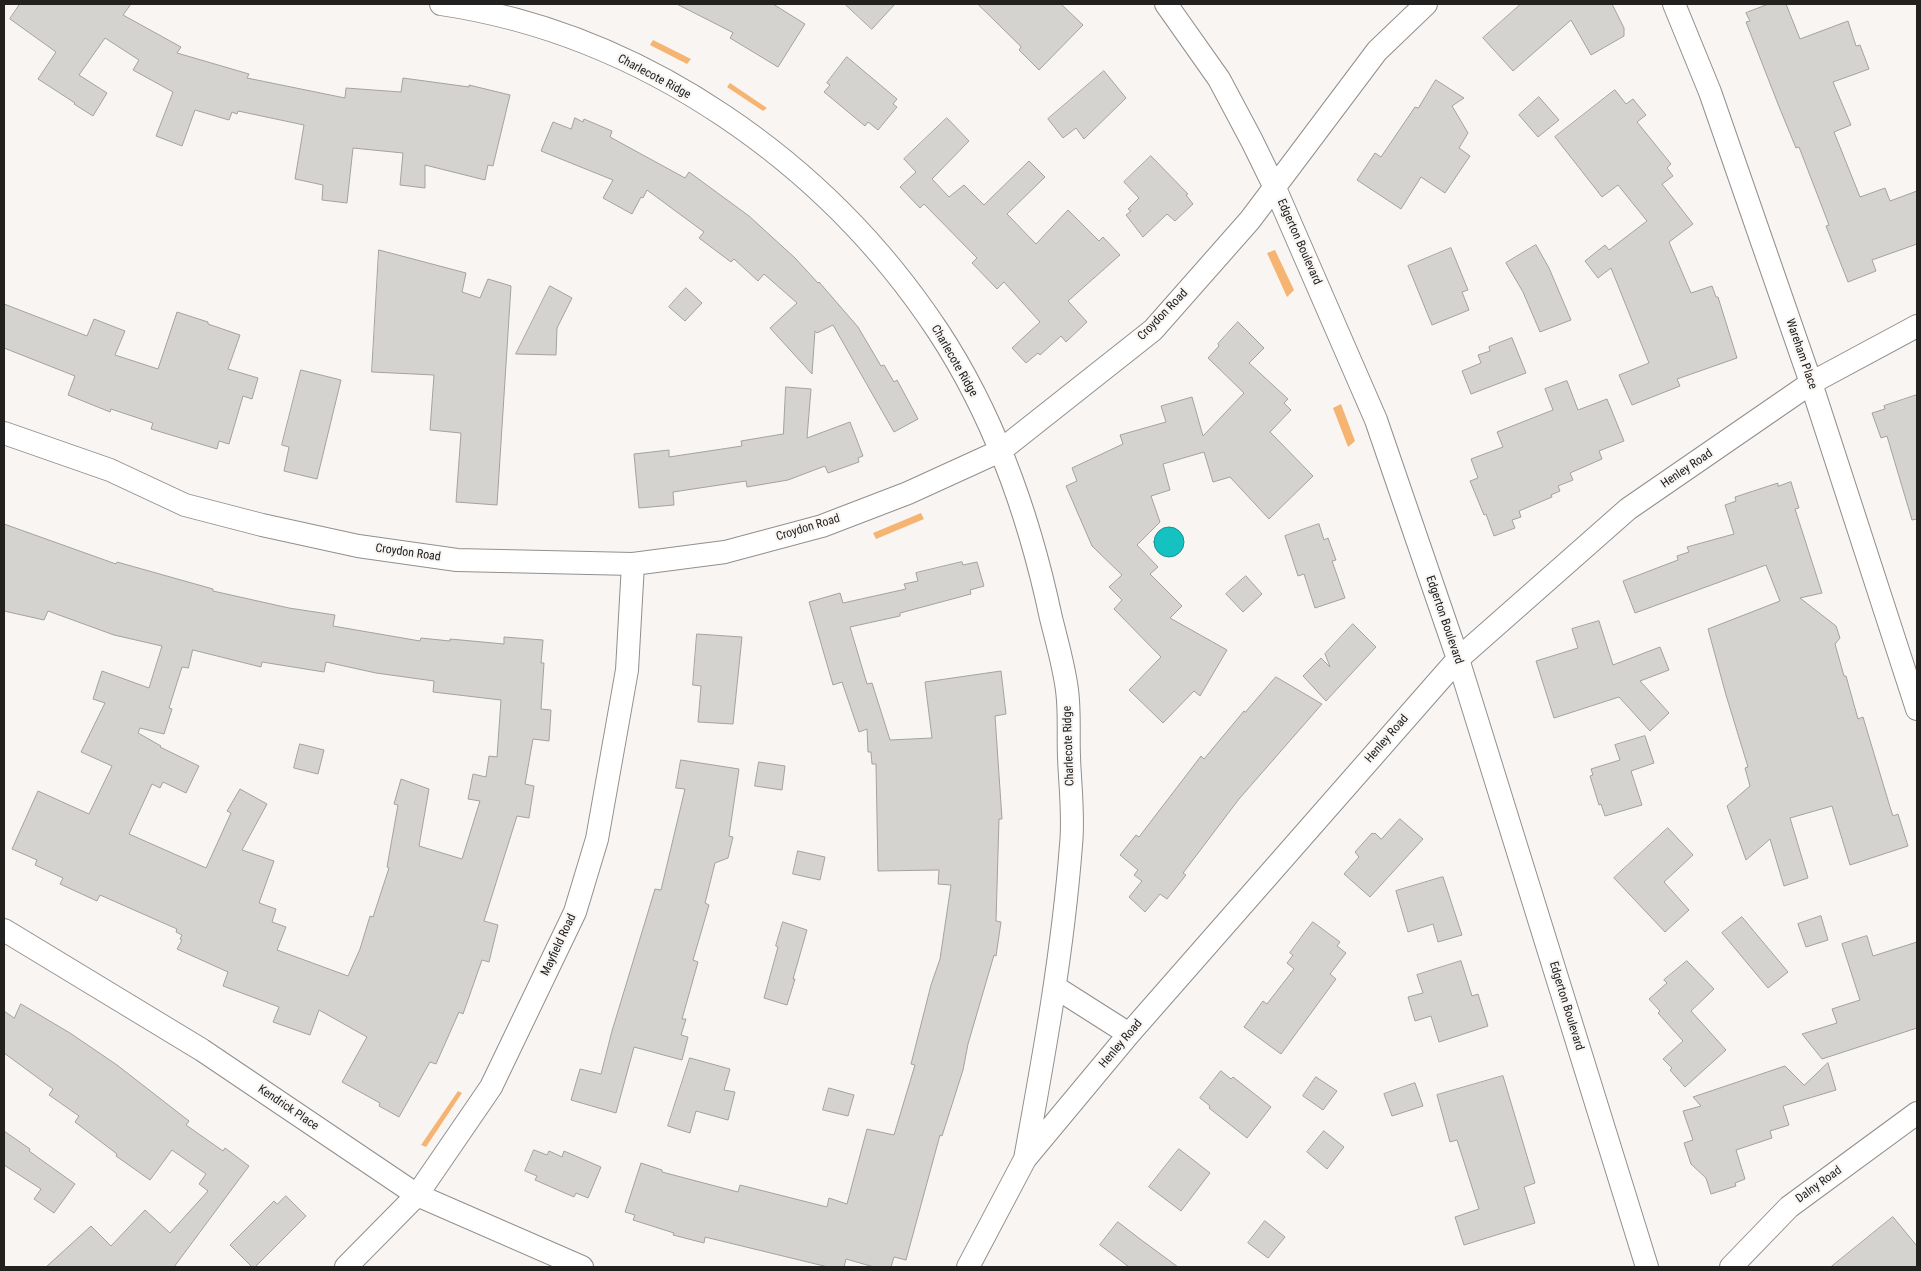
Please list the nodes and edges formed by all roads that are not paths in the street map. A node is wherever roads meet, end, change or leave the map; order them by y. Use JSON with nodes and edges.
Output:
{"nodes":[{"id":1,"x":441,"y":4,"type":"edge"},
{"id":2,"x":1166,"y":4,"type":"edge"},
{"id":3,"x":1426,"y":4,"type":"edge"},
{"id":4,"x":1674,"y":4,"type":"edge"},
{"id":5,"x":1275,"y":188,"type":"junction"},
{"id":6,"x":1917,"y":326,"type":"edge"},
{"id":7,"x":1811,"y":384,"type":"junction"},
{"id":8,"x":4,"y":433,"type":"edge"},
{"id":9,"x":1000,"y":451,"type":"junction"},
{"id":10,"x":633,"y":564,"type":"junction"},
{"id":11,"x":1458,"y":659,"type":"junction"},
{"id":12,"x":1917,"y":709,"type":"edge"},
{"id":13,"x":4,"y":930,"type":"edge"},
{"id":14,"x":1056,"y":987,"type":"junction"},
{"id":15,"x":1129,"y":1034,"type":"junction"},
{"id":16,"x":1917,"y":1113,"type":"edge"},
{"id":17,"x":1025,"y":1159,"type":"junction"},
{"id":18,"x":417,"y":1195,"type":"junction"},
{"id":19,"x":346,"y":1267,"type":"edge"},
{"id":20,"x":582,"y":1267,"type":"edge"},
{"id":21,"x":968,"y":1267,"type":"edge"},
{"id":22,"x":1647,"y":1267,"type":"edge"},
{"id":23,"x":1731,"y":1267,"type":"edge"}],
"edges":[{"from":1,"to":9,"type":"street","name":"Charlecote Ridge"},
{"from":2,"to":5,"type":"street","name":"Edgerton Boulevard"},
{"from":3,"to":5,"type":"street","name":"Croydon Road"},
{"from":4,"to":7,"type":"street","name":"Wareham Place"},
{"from":5,"to":9,"type":"street","name":"Croydon Road"},
{"from":5,"to":11,"type":"street","name":"Edgerton Boulevard"},
{"from":6,"to":7,"type":"street","name":"Henley Road"},
{"from":7,"to":11,"type":"street","name":"Henley Road"},
{"from":7,"to":12,"type":"street","name":"Wareham Place"},
{"from":8,"to":10,"type":"street","name":"Croydon Road"},
{"from":9,"to":10,"type":"street","name":"Croydon Road"},
{"from":9,"to":14,"type":"street","name":"Charlecote Ridge"},
{"from":10,"to":18,"type":"street","name":"Mayfield Road"},
{"from":11,"to":15,"type":"street","name":"Henley Road"},
{"from":11,"to":22,"type":"street","name":"Edgerton Boulevard"},
{"from":13,"to":18,"type":"street","name":"Kendrick Place"},
{"from":14,"to":15,"type":"street"},
{"from":14,"to":17,"type":"street","name":"Charlecote Ridge"},
{"from":15,"to":17,"type":"street","name":"Henley Road"},
{"from":16,"to":23,"type":"street","name":"Dalny Road"},
{"from":17,"to":21,"type":"street","name":"Henley Road"},
{"from":18,"to":19,"type":"street","name":"Mayfield Road"},
{"from":18,"to":20,"type":"street","name":"Kendrick Place"}]}
